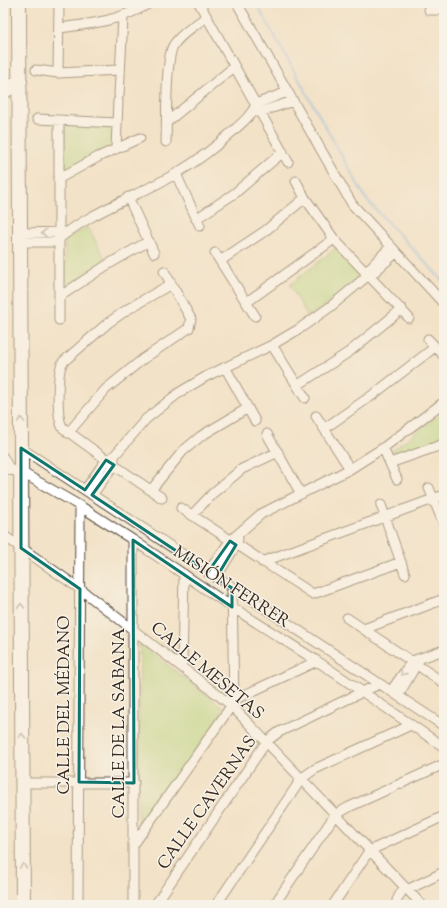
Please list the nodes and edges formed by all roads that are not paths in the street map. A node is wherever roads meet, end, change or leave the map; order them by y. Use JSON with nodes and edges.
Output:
{"nodes":[{"id":1,"x":19,"y":3,"type":"edge"},
{"id":2,"x":59,"y":3,"type":"edge"},
{"id":3,"x":150,"y":3,"type":"edge"},
{"id":4,"x":198,"y":3,"type":"edge"},
{"id":5,"x":237,"y":3,"type":"edge"},
{"id":6,"x":429,"y":10,"type":"dead end"},
{"id":7,"x":444,"y":10,"type":"edge"},
{"id":8,"x":123,"y":17,"type":"junction"},
{"id":9,"x":206,"y":17,"type":"junction"},
{"id":10,"x":59,"y":28,"type":"junction"},
{"id":11,"x":234,"y":67,"type":"junction"},
{"id":12,"x":36,"y":70,"type":"dead end"},
{"id":13,"x":120,"y":70,"type":"junction"},
{"id":14,"x":58,"y":73,"type":"junction"},
{"id":15,"x":20,"y":81,"type":"junction"},
{"id":16,"x":3,"y":92,"type":"edge"},
{"id":17,"x":287,"y":92,"type":"junction"},
{"id":18,"x":293,"y":101,"type":"junction"},
{"id":19,"x":256,"y":109,"type":"junction"},
{"id":20,"x":37,"y":119,"type":"dead end"},
{"id":21,"x":59,"y":120,"type":"junction"},
{"id":22,"x":167,"y":122,"type":"junction"},
{"id":23,"x":117,"y":123,"type":"junction"},
{"id":24,"x":140,"y":138,"type":"dead end"},
{"id":25,"x":166,"y":142,"type":"dead end"},
{"id":26,"x":116,"y":149,"type":"junction"},
{"id":27,"x":283,"y":152,"type":"junction"},
{"id":28,"x":288,"y":162,"type":"dead end"},
{"id":29,"x":176,"y":174,"type":"junction"},
{"id":30,"x":58,"y":179,"type":"junction"},
{"id":31,"x":296,"y":181,"type":"dead end"},
{"id":32,"x":128,"y":197,"type":"junction"},
{"id":33,"x":306,"y":198,"type":"junction"},
{"id":34,"x":62,"y":234,"type":"junction"},
{"id":35,"x":21,"y":238,"type":"junction"},
{"id":36,"x":334,"y":239,"type":"junction"},
{"id":37,"x":149,"y":241,"type":"junction"},
{"id":38,"x":393,"y":250,"type":"junction"},
{"id":39,"x":154,"y":253,"type":"dead end"},
{"id":40,"x":164,"y":271,"type":"dead end"},
{"id":41,"x":367,"y":275,"type":"junction"},
{"id":42,"x":171,"y":284,"type":"junction"},
{"id":43,"x":59,"y":297,"type":"junction"},
{"id":44,"x":247,"y":302,"type":"junction"},
{"id":45,"x":444,"y":304,"type":"edge"},
{"id":46,"x":402,"y":309,"type":"junction"},
{"id":47,"x":255,"y":316,"type":"dead end"},
{"id":48,"x":409,"y":318,"type":"dead end"},
{"id":49,"x":59,"y":320,"type":"dead end"},
{"id":50,"x":428,"y":339,"type":"dead end"},
{"id":51,"x":272,"y":345,"type":"junction"},
{"id":52,"x":435,"y":347,"type":"junction"},
{"id":53,"x":444,"y":356,"type":"edge"},
{"id":54,"x":225,"y":367,"type":"junction"},
{"id":55,"x":298,"y":385,"type":"junction"},
{"id":56,"x":305,"y":398,"type":"dead end"},
{"id":57,"x":444,"y":402,"type":"edge"},
{"id":58,"x":248,"y":408,"type":"junction"},
{"id":59,"x":316,"y":416,"type":"dead end"},
{"id":60,"x":255,"y":421,"type":"dead end"},
{"id":61,"x":325,"y":428,"type":"junction"},
{"id":62,"x":68,"y":433,"type":"junction"},
{"id":63,"x":267,"y":434,"type":"dead end"},
{"id":64,"x":444,"y":444,"type":"edge"},
{"id":65,"x":22,"y":448,"type":"junction"},
{"id":66,"x":383,"y":448,"type":"junction"},
{"id":67,"x":278,"y":452,"type":"junction"},
{"id":68,"x":3,"y":457,"type":"edge"},
{"id":69,"x":111,"y":461,"type":"junction"},
{"id":70,"x":390,"y":463,"type":"junction"},
{"id":71,"x":350,"y":469,"type":"junction"},
{"id":72,"x":11,"y":471,"type":"edge"},
{"id":73,"x":397,"y":479,"type":"dead end"},
{"id":74,"x":429,"y":488,"type":"dead end"},
{"id":75,"x":151,"y":490,"type":"junction"},
{"id":76,"x":88,"y":492,"type":"junction"},
{"id":77,"x":302,"y":494,"type":"junction"},
{"id":78,"x":444,"y":495,"type":"edge"},
{"id":79,"x":162,"y":498,"type":"dead end"},
{"id":80,"x":434,"y":498,"type":"junction"},
{"id":81,"x":381,"y":505,"type":"dead end"},
{"id":82,"x":80,"y":506,"type":"junction"},
{"id":83,"x":181,"y":508,"type":"dead end"},
{"id":84,"x":192,"y":516,"type":"junction"},
{"id":85,"x":386,"y":516,"type":"junction"},
{"id":86,"x":444,"y":525,"type":"edge"},
{"id":87,"x":3,"y":535,"type":"edge"},
{"id":88,"x":134,"y":540,"type":"junction"},
{"id":89,"x":233,"y":543,"type":"junction"},
{"id":90,"x":21,"y":548,"type":"junction"},
{"id":91,"x":262,"y":562,"type":"junction"},
{"id":92,"x":401,"y":562,"type":"junction"},
{"id":93,"x":208,"y":572,"type":"junction"},
{"id":94,"x":184,"y":574,"type":"junction"},
{"id":95,"x":405,"y":574,"type":"dead end"},
{"id":96,"x":216,"y":578,"type":"junction"},
{"id":97,"x":80,"y":588,"type":"junction"},
{"id":98,"x":232,"y":588,"type":"junction"},
{"id":99,"x":444,"y":599,"type":"edge"},
{"id":100,"x":232,"y":607,"type":"junction"},
{"id":101,"x":347,"y":618,"type":"dead end"},
{"id":102,"x":134,"y":629,"type":"junction"},
{"id":103,"x":364,"y":629,"type":"junction"},
{"id":104,"x":444,"y":650,"type":"edge"},
{"id":105,"x":317,"y":661,"type":"junction"},
{"id":106,"x":416,"y":661,"type":"junction"},
{"id":107,"x":182,"y":666,"type":"junction"},
{"id":108,"x":444,"y":683,"type":"edge"},
{"id":109,"x":379,"y":684,"type":"junction"},
{"id":110,"x":361,"y":692,"type":"junction"},
{"id":111,"x":394,"y":694,"type":"junction"},
{"id":112,"x":233,"y":704,"type":"junction"},
{"id":113,"x":411,"y":725,"type":"junction"},
{"id":114,"x":444,"y":726,"type":"edge"},
{"id":115,"x":267,"y":741,"type":"junction"},
{"id":116,"x":444,"y":748,"type":"edge"},
{"id":117,"x":444,"y":764,"type":"edge"},
{"id":118,"x":302,"y":778,"type":"junction"},
{"id":119,"x":79,"y":782,"type":"junction"},
{"id":120,"x":22,"y":783,"type":"junction"},
{"id":121,"x":134,"y":783,"type":"junction"},
{"id":122,"x":335,"y":815,"type":"junction"},
{"id":123,"x":444,"y":816,"type":"edge"},
{"id":124,"x":134,"y":844,"type":"junction"},
{"id":125,"x":369,"y":851,"type":"junction"},
{"id":126,"x":444,"y":872,"type":"edge"},
{"id":127,"x":405,"y":889,"type":"junction"},
{"id":128,"x":396,"y":903,"type":"edge"},
{"id":129,"x":23,"y":905,"type":"edge"},
{"id":130,"x":78,"y":905,"type":"edge"},
{"id":131,"x":133,"y":905,"type":"edge"},
{"id":132,"x":155,"y":905,"type":"edge"},
{"id":133,"x":216,"y":905,"type":"edge"},
{"id":134,"x":274,"y":905,"type":"edge"},
{"id":135,"x":333,"y":905,"type":"edge"},
{"id":136,"x":422,"y":905,"type":"edge"}],
"edges":[{"from":1,"to":15,"type":"main road"},
{"from":2,"to":10,"type":"street"},
{"from":3,"to":8,"type":"street"},
{"from":4,"to":9,"type":"street"},
{"from":5,"to":17,"type":"street"},
{"from":6,"to":7,"type":"street"},
{"from":8,"to":10,"type":"street"},
{"from":8,"to":13,"type":"street"},
{"from":9,"to":11,"type":"street"},
{"from":9,"to":22,"type":"street"},
{"from":10,"to":14,"type":"street"},
{"from":11,"to":19,"type":"street"},
{"from":11,"to":22,"type":"street"},
{"from":12,"to":14,"type":"street"},
{"from":13,"to":14,"type":"street"},
{"from":13,"to":23,"type":"street"},
{"from":15,"to":16,"type":"main road"},
{"from":15,"to":35,"type":"main road"},
{"from":17,"to":18,"type":"street"},
{"from":17,"to":19,"type":"street"},
{"from":18,"to":19,"type":"street"},
{"from":18,"to":38,"type":"street"},
{"from":19,"to":27,"type":"street"},
{"from":19,"to":29,"type":"street"},
{"from":20,"to":21,"type":"street"},
{"from":21,"to":23,"type":"street"},
{"from":21,"to":30,"type":"street"},
{"from":22,"to":25,"type":"street"},
{"from":23,"to":26,"type":"street"},
{"from":24,"to":26,"type":"street"},
{"from":26,"to":30,"type":"street"},
{"from":27,"to":28,"type":"street"},
{"from":27,"to":29,"type":"street"},
{"from":29,"to":32,"type":"street"},
{"from":30,"to":34,"type":"street"},
{"from":31,"to":33,"type":"street"},
{"from":32,"to":34,"type":"street"},
{"from":32,"to":37,"type":"street"},
{"from":33,"to":36,"type":"street"},
{"from":33,"to":44,"type":"street"},
{"from":34,"to":35,"type":"street"},
{"from":34,"to":43,"type":"street"},
{"from":65,"to":35,"type":"main road","one_way":true},
{"from":36,"to":41,"type":"street"},
{"from":36,"to":44,"type":"street"},
{"from":37,"to":39,"type":"street"},
{"from":37,"to":43,"type":"street"},
{"from":38,"to":41,"type":"street"},
{"from":38,"to":45,"type":"street"},
{"from":40,"to":42,"type":"street"},
{"from":41,"to":46,"type":"street"},
{"from":41,"to":51,"type":"street"},
{"from":42,"to":62,"type":"street"},
{"from":42,"to":62,"type":"street"},
{"from":43,"to":49,"type":"street"},
{"from":44,"to":47,"type":"street"},
{"from":46,"to":48,"type":"street"},
{"from":46,"to":55,"type":"street"},
{"from":50,"to":52,"type":"street"},
{"from":51,"to":54,"type":"street"},
{"from":51,"to":55,"type":"street"},
{"from":52,"to":53,"type":"street"},
{"from":52,"to":61,"type":"street"},
{"from":54,"to":58,"type":"street"},
{"from":54,"to":69,"type":"street"},
{"from":55,"to":56,"type":"street"},
{"from":57,"to":66,"type":"street"},
{"from":58,"to":60,"type":"street"},
{"from":58,"to":75,"type":"street"},
{"from":59,"to":61,"type":"street"},
{"from":61,"to":71,"type":"street"},
{"from":62,"to":69,"type":"street"},
{"from":63,"to":67,"type":"street"},
{"from":64,"to":70,"type":"street"},
{"from":65,"to":72,"type":"main road"},
{"from":65,"to":76,"type":"street"},
{"from":66,"to":70,"type":"street"},
{"from":66,"to":71,"type":"street"},
{"from":67,"to":77,"type":"street"},
{"from":67,"to":84,"type":"street"},
{"from":68,"to":72,"type":"street"},
{"from":69,"to":75,"type":"street"},
{"from":69,"to":76,"type":"street"},
{"from":70,"to":73,"type":"street"},
{"from":71,"to":77,"type":"street"},
{"from":72,"to":82,"type":"street","name":"MISIÓN FERRER"},
{"from":72,"to":90,"type":"main road"},
{"from":74,"to":80,"type":"street"},
{"from":75,"to":79,"type":"street"},
{"from":76,"to":93,"type":"street"},
{"from":77,"to":89,"type":"street"},
{"from":78,"to":80,"type":"street"},
{"from":80,"to":85,"type":"street"},
{"from":80,"to":86,"type":"street"},
{"from":81,"to":85,"type":"street"},
{"from":82,"to":88,"type":"street","name":"MISIÓN FERRER"},
{"from":82,"to":97,"type":"street","name":"CALLE DEL MÉDANO"},
{"from":83,"to":84,"type":"street"},
{"from":84,"to":89,"type":"street"},
{"from":85,"to":91,"type":"street"},
{"from":85,"to":92,"type":"street"},
{"from":87,"to":90,"type":"street","name":"CALLE MESETAS"},
{"from":88,"to":94,"type":"street","name":"MISIÓN FERRER"},
{"from":88,"to":102,"type":"street","name":"CALLE DE LA SABANA"},
{"from":89,"to":91,"type":"street"},
{"from":89,"to":93,"type":"street"},
{"from":89,"to":96,"type":"street"},
{"from":90,"to":97,"type":"street","name":"CALLE MESETAS"},
{"from":120,"to":90,"type":"main road","one_way":true},
{"from":91,"to":92,"type":"street"},
{"from":92,"to":95,"type":"street"},
{"from":93,"to":96,"type":"street"},
{"from":94,"to":100,"type":"street","name":"MISIÓN FERRER"},
{"from":94,"to":107,"type":"street"},
{"from":96,"to":98,"type":"street"},
{"from":97,"to":102,"type":"street","name":"CALLE MESETAS"},
{"from":97,"to":119,"type":"street","name":"CALLE DEL MÉDANO"},
{"from":98,"to":100,"type":"street"},
{"from":98,"to":109,"type":"street"},
{"from":99,"to":103,"type":"street"},
{"from":100,"to":105,"type":"street","name":"MISIÓN FERRER"},
{"from":100,"to":112,"type":"street"},
{"from":101,"to":103,"type":"street"},
{"from":102,"to":107,"type":"street","name":"CALLE MESETAS"},
{"from":102,"to":121,"type":"street","name":"CALLE DE LA SABANA"},
{"from":103,"to":106,"type":"street"},
{"from":104,"to":106,"type":"street"},
{"from":105,"to":110,"type":"street","name":"MISIÓN FERRER"},
{"from":105,"to":112,"type":"street"},
{"from":106,"to":108,"type":"street"},
{"from":106,"to":111,"type":"street"},
{"from":107,"to":112,"type":"street","name":"CALLE MESETAS"},
{"from":109,"to":110,"type":"street","name":"CALLE CAVERNAS"},
{"from":109,"to":111,"type":"street"},
{"from":110,"to":113,"type":"street","name":"MISIÓN FERRER"},
{"from":110,"to":115,"type":"street","name":"CALLE CAVERNAS"},
{"from":111,"to":114,"type":"street"},
{"from":112,"to":115,"type":"street","name":"CALLE MESETAS"},
{"from":112,"to":124,"type":"street"},
{"from":113,"to":116,"type":"street","name":"MISIÓN FERRER"},
{"from":113,"to":118,"type":"street"},
{"from":115,"to":118,"type":"street","name":"CALLE MESETAS"},
{"from":115,"to":132,"type":"street","name":"CALLE CAVERNAS"},
{"from":117,"to":122,"type":"street"},
{"from":118,"to":122,"type":"street","name":"CALLE MESETAS"},
{"from":118,"to":133,"type":"street"},
{"from":119,"to":120,"type":"street"},
{"from":119,"to":121,"type":"street"},
{"from":119,"to":130,"type":"street","name":"CALLE DEL MÉDANO"},
{"from":129,"to":120,"type":"main road","one_way":true},
{"from":121,"to":124,"type":"street","name":"CALLE DE LA SABANA"},
{"from":122,"to":125,"type":"street","name":"CALLE MESETAS"},
{"from":122,"to":134,"type":"street"},
{"from":123,"to":125,"type":"street"},
{"from":124,"to":131,"type":"street","name":"CALLE DE LA SABANA"},
{"from":125,"to":127,"type":"street","name":"CALLE MESETAS"},
{"from":125,"to":135,"type":"street"},
{"from":126,"to":127,"type":"street"},
{"from":127,"to":128,"type":"street"},
{"from":127,"to":136,"type":"street","name":"CALLE MESETAS"}]}
